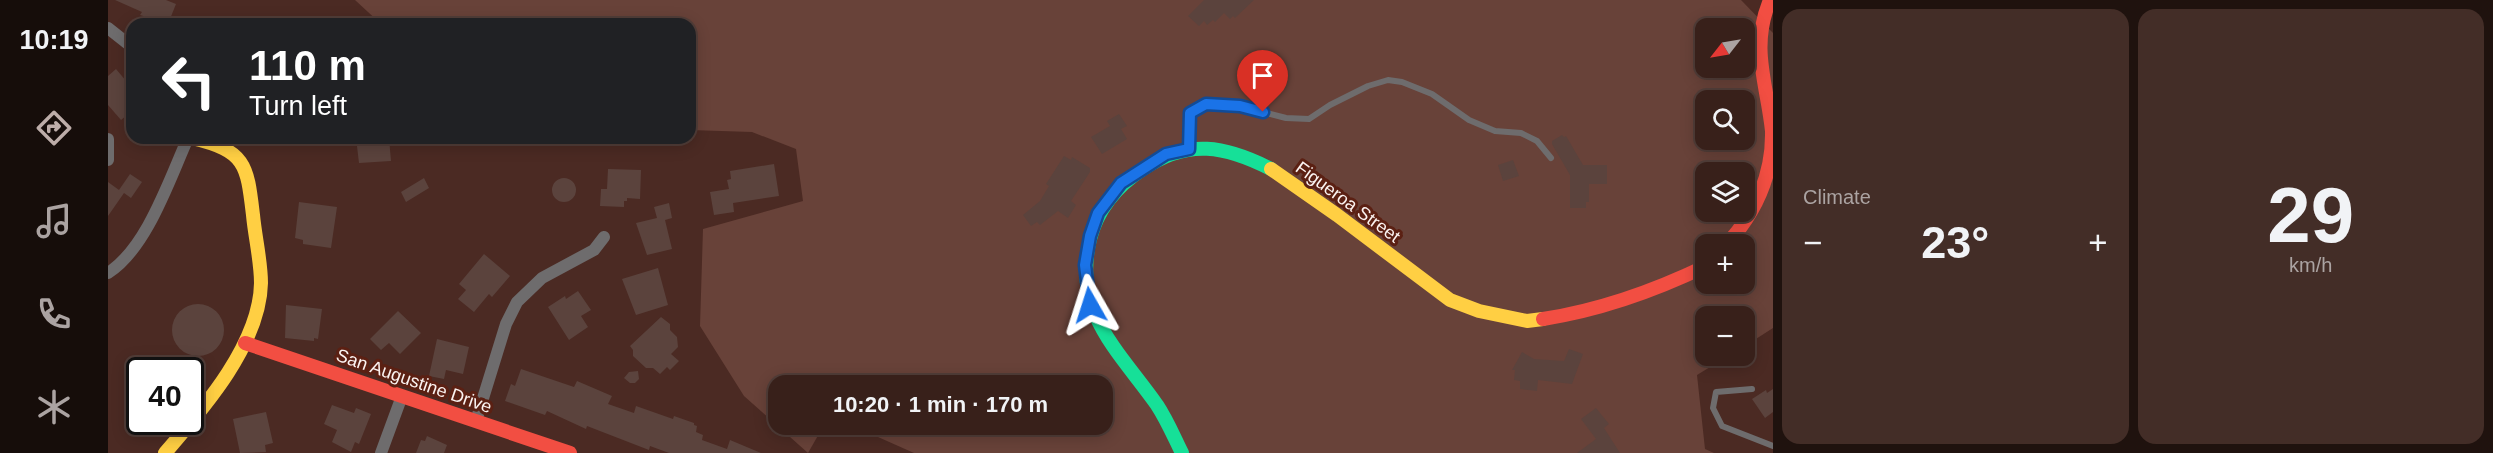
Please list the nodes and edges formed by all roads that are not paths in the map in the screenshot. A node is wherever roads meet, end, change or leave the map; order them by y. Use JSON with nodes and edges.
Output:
{"nodes":[{"id":1,"x":1770,"y":0,"type":"edge"},
{"id":2,"x":108,"y":28,"type":"edge"},
{"id":3,"x":126,"y":42,"type":"edge"},
{"id":4,"x":108,"y":140,"type":"edge"},
{"id":5,"x":187,"y":144,"type":"edge"},
{"id":6,"x":211,"y":144,"type":"edge"},
{"id":7,"x":1189,"y":149,"type":"junction"},
{"id":8,"x":1551,"y":158,"type":"dead end"},
{"id":9,"x":108,"y":160,"type":"edge"},
{"id":10,"x":1736,"y":234,"type":"edge"},
{"id":11,"x":604,"y":237,"type":"dead end"},
{"id":12,"x":1695,"y":271,"type":"edge"},
{"id":13,"x":108,"y":273,"type":"edge"},
{"id":14,"x":245,"y":343,"type":"junction"},
{"id":15,"x":1752,"y":389,"type":"dead end"},
{"id":16,"x":402,"y":396,"type":"junction"},
{"id":17,"x":476,"y":421,"type":"junction"},
{"id":18,"x":1773,"y":446,"type":"edge"},
{"id":19,"x":165,"y":453,"type":"edge"},
{"id":20,"x":381,"y":453,"type":"edge"},
{"id":21,"x":570,"y":453,"type":"edge"},
{"id":22,"x":1182,"y":453,"type":"edge"}],
"edges":[{"from":1,"to":10,"type":"street"},
{"from":2,"to":3,"type":"street"},
{"from":4,"to":9,"type":"street"},
{"from":5,"to":13,"type":"street"},
{"from":6,"to":14,"type":"street"},
{"from":7,"to":8,"type":"lane"},
{"from":7,"to":12,"type":"street","name":"Figueroa Street"},
{"from":7,"to":22,"type":"street","name":"Figueroa Street"},
{"from":11,"to":17,"type":"street"},
{"from":14,"to":16,"type":"street","name":"San Augustine Drive"},
{"from":14,"to":19,"type":"street"},
{"from":15,"to":18,"type":"lane"},
{"from":16,"to":17,"type":"street","name":"San Augustine Drive"},
{"from":16,"to":20,"type":"street"},
{"from":17,"to":21,"type":"street","name":"San Augustine Drive"}]}
